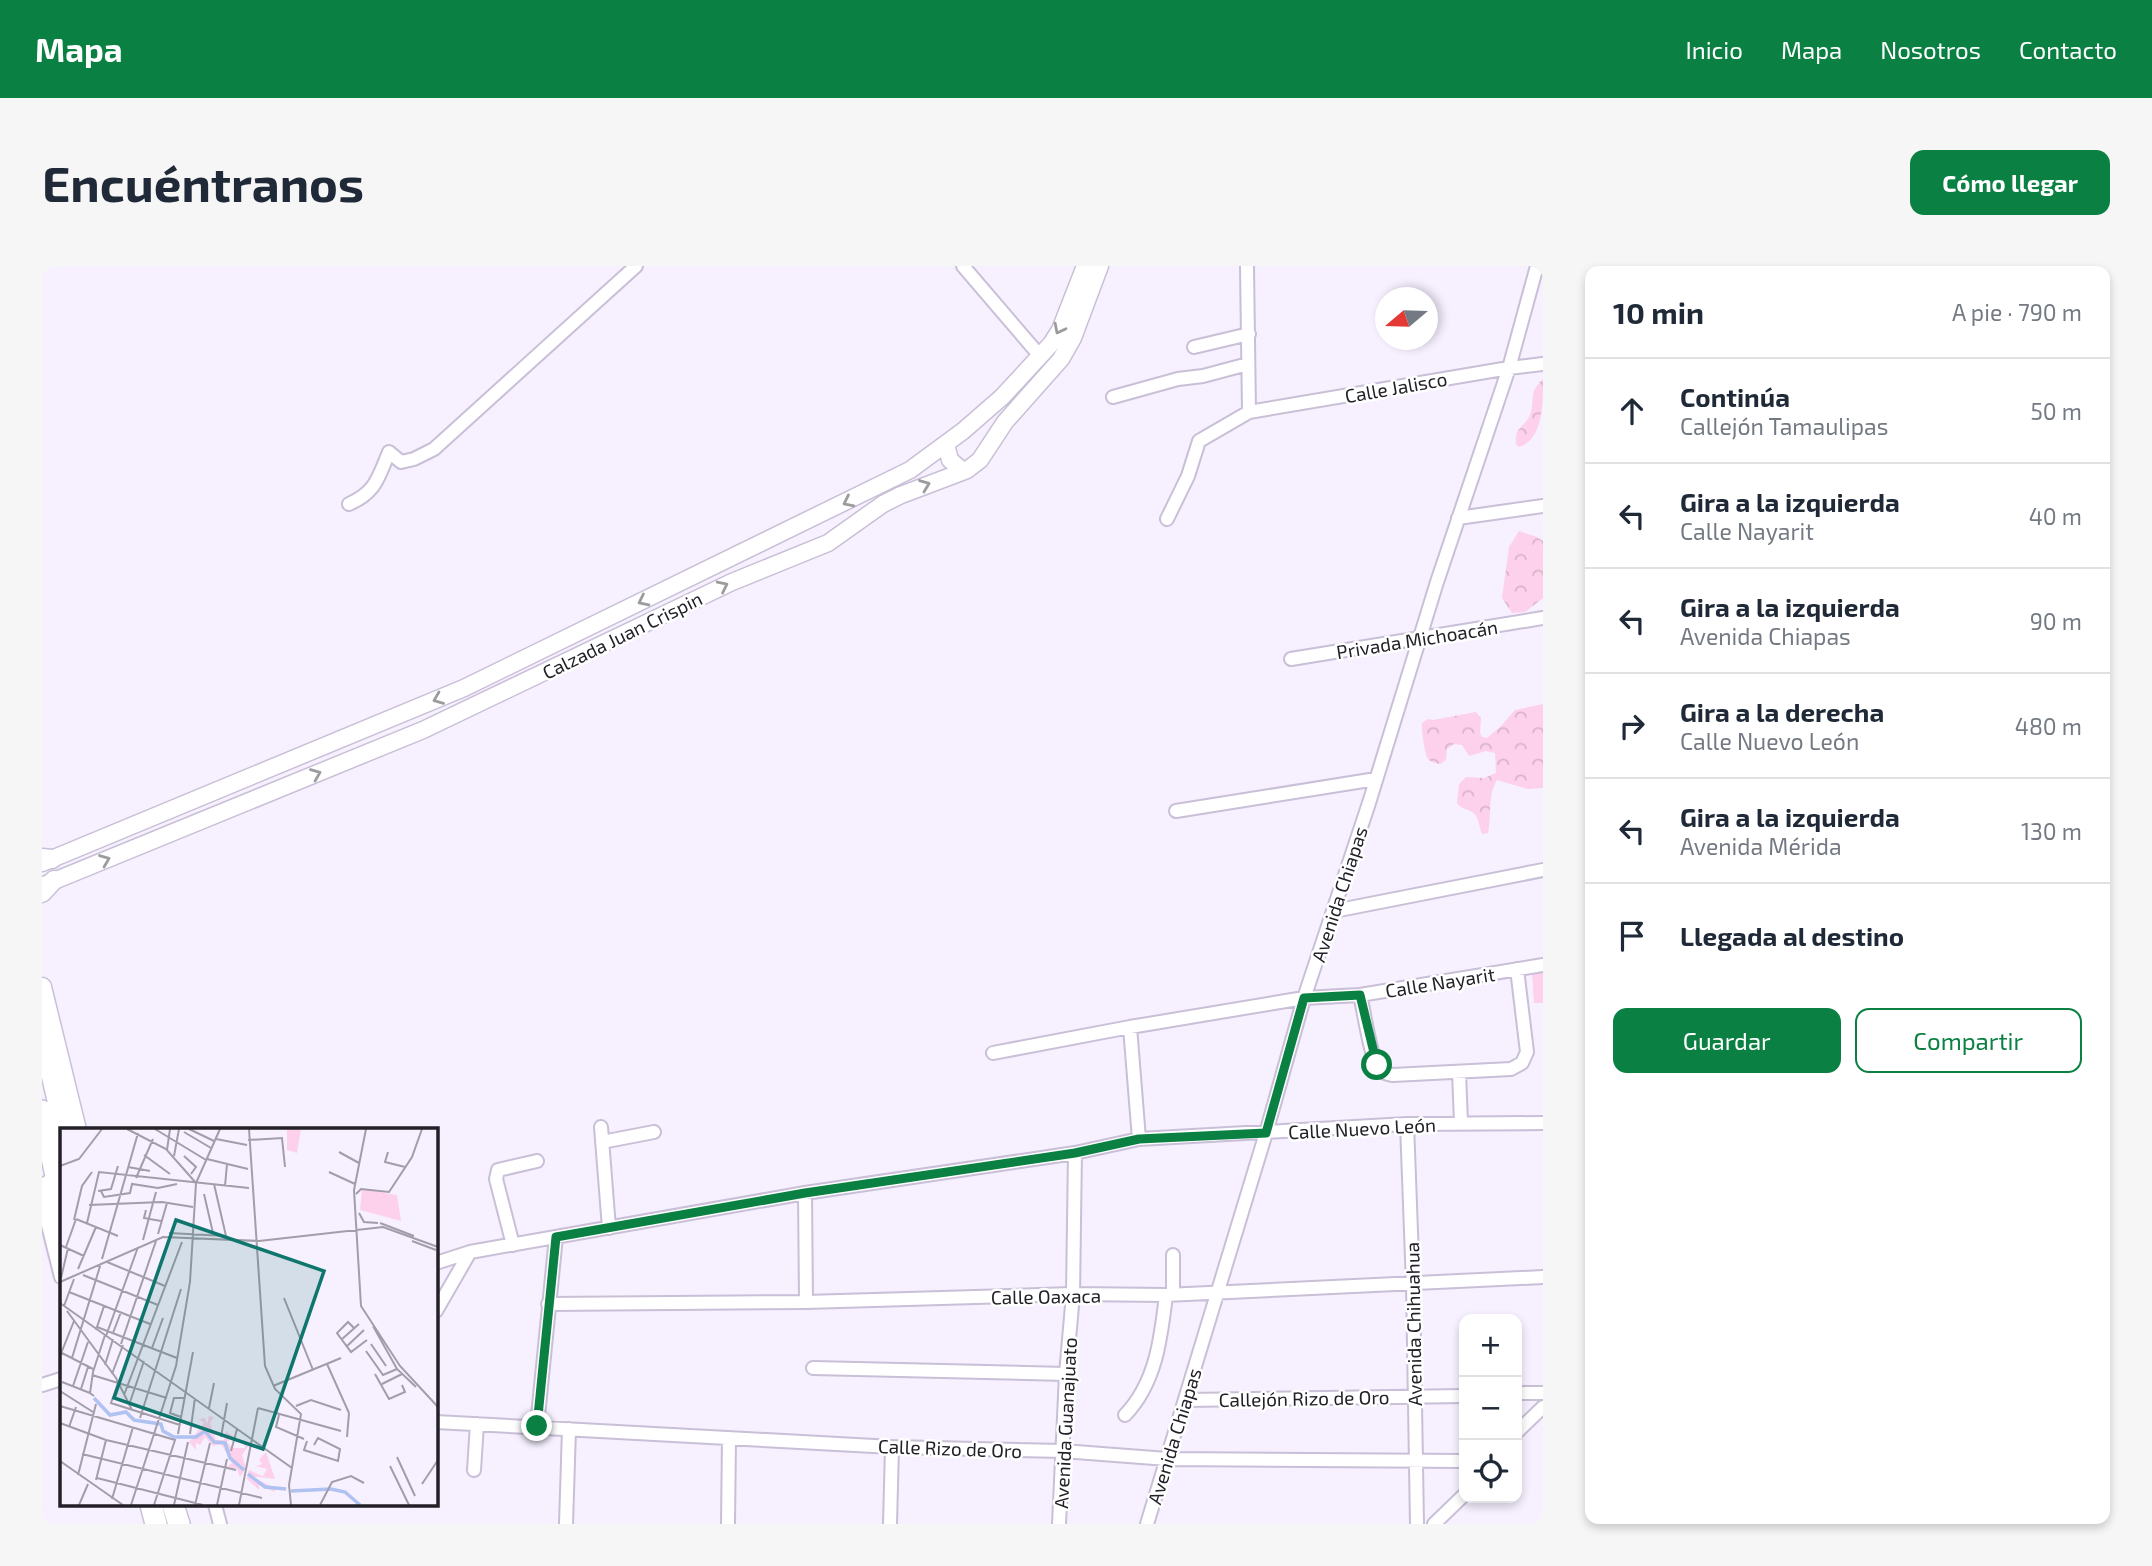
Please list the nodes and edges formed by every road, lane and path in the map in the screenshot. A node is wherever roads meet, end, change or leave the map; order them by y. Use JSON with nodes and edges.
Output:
{"nodes":[{"id":1,"x":636,"y":266,"type":"edge"},
{"id":2,"x":963,"y":266,"type":"edge"},
{"id":3,"x":1085,"y":266,"type":"edge"},
{"id":4,"x":1100,"y":266,"type":"edge"},
{"id":5,"x":1247,"y":266,"type":"edge"},
{"id":6,"x":1537,"y":266,"type":"edge"},
{"id":7,"x":1249,"y":334,"type":"junction"},
{"id":8,"x":1194,"y":347,"type":"dead end"},
{"id":9,"x":1040,"y":356,"type":"junction"},
{"id":10,"x":1248,"y":364,"type":"junction"},
{"id":11,"x":1543,"y":365,"type":"edge"},
{"id":12,"x":1509,"y":368,"type":"junction"},
{"id":13,"x":1113,"y":397,"type":"dead end"},
{"id":14,"x":1249,"y":412,"type":"junction"},
{"id":15,"x":963,"y":431,"type":"junction"},
{"id":16,"x":946,"y":444,"type":"junction"},
{"id":17,"x":980,"y":460,"type":"junction"},
{"id":18,"x":963,"y":471,"type":"junction"},
{"id":19,"x":349,"y":505,"type":"dead end"},
{"id":20,"x":1543,"y":506,"type":"edge"},
{"id":21,"x":1458,"y":518,"type":"junction"},
{"id":22,"x":1167,"y":519,"type":"dead end"},
{"id":23,"x":1543,"y":618,"type":"edge"},
{"id":24,"x":1419,"y":637,"type":"junction"},
{"id":25,"x":1291,"y":659,"type":"dead end"},
{"id":26,"x":1376,"y":779,"type":"junction"},
{"id":27,"x":1176,"y":811,"type":"dead end"},
{"id":28,"x":45,"y":860,"type":"edge"},
{"id":29,"x":1543,"y":870,"type":"edge"},
{"id":30,"x":46,"y":886,"type":"edge"},
{"id":31,"x":1334,"y":911,"type":"junction"},
{"id":32,"x":1543,"y":965,"type":"edge"},
{"id":33,"x":1517,"y":969,"type":"junction"},
{"id":34,"x":42,"y":987,"type":"edge"},
{"id":35,"x":1360,"y":995,"type":"junction"},
{"id":36,"x":1304,"y":998,"type":"junction"},
{"id":37,"x":1130,"y":1027,"type":"junction"},
{"id":38,"x":42,"y":1031,"type":"edge"},
{"id":39,"x":993,"y":1053,"type":"dead end"},
{"id":40,"x":1459,"y":1072,"type":"junction"},
{"id":41,"x":42,"y":1111,"type":"edge"},
{"id":42,"x":1461,"y":1123,"type":"junction"},
{"id":43,"x":1543,"y":1123,"type":"edge"},
{"id":44,"x":1407,"y":1124,"type":"junction"},
{"id":45,"x":601,"y":1127,"type":"dead end"},
{"id":46,"x":65,"y":1128,"type":"edge"},
{"id":47,"x":77,"y":1128,"type":"edge"},
{"id":48,"x":654,"y":1132,"type":"dead end"},
{"id":49,"x":1266,"y":1133,"type":"junction"},
{"id":50,"x":1139,"y":1139,"type":"junction"},
{"id":51,"x":602,"y":1142,"type":"junction"},
{"id":52,"x":1075,"y":1153,"type":"junction"},
{"id":53,"x":42,"y":1154,"type":"edge"},
{"id":54,"x":537,"y":1161,"type":"dead end"},
{"id":55,"x":805,"y":1193,"type":"junction"},
{"id":56,"x":60,"y":1194,"type":"edge"},
{"id":57,"x":42,"y":1205,"type":"edge"},
{"id":58,"x":609,"y":1228,"type":"junction"},
{"id":59,"x":60,"y":1232,"type":"edge"},
{"id":60,"x":556,"y":1237,"type":"junction"},
{"id":61,"x":513,"y":1245,"type":"junction"},
{"id":62,"x":470,"y":1252,"type":"junction"},
{"id":63,"x":1173,"y":1255,"type":"dead end"},
{"id":64,"x":438,"y":1262,"type":"edge"},
{"id":65,"x":60,"y":1273,"type":"edge"},
{"id":66,"x":1543,"y":1277,"type":"edge"},
{"id":67,"x":1413,"y":1285,"type":"junction"},
{"id":68,"x":1218,"y":1293,"type":"junction"},
{"id":69,"x":1073,"y":1294,"type":"junction"},
{"id":70,"x":1170,"y":1295,"type":"junction"},
{"id":71,"x":806,"y":1302,"type":"junction"},
{"id":72,"x":548,"y":1304,"type":"junction"},
{"id":73,"x":438,"y":1308,"type":"edge"},
{"id":74,"x":813,"y":1368,"type":"dead end"},
{"id":75,"x":1066,"y":1374,"type":"junction"},
{"id":76,"x":60,"y":1379,"type":"edge"},
{"id":77,"x":42,"y":1385,"type":"edge"},
{"id":78,"x":1543,"y":1392,"type":"edge"},
{"id":79,"x":1522,"y":1393,"type":"edge"},
{"id":80,"x":1459,"y":1396,"type":"edge"},
{"id":81,"x":1415,"y":1397,"type":"junction"},
{"id":82,"x":1186,"y":1400,"type":"junction"},
{"id":83,"x":1543,"y":1407,"type":"edge"},
{"id":84,"x":1125,"y":1415,"type":"dead end"},
{"id":85,"x":438,"y":1422,"type":"edge"},
{"id":86,"x":477,"y":1424,"type":"junction"},
{"id":87,"x":537,"y":1426,"type":"junction"},
{"id":88,"x":1522,"y":1427,"type":"edge"},
{"id":89,"x":569,"y":1429,"type":"junction"},
{"id":90,"x":729,"y":1438,"type":"junction"},
{"id":91,"x":892,"y":1447,"type":"junction"},
{"id":92,"x":1063,"y":1451,"type":"junction"},
{"id":93,"x":1167,"y":1459,"type":"junction"},
{"id":94,"x":1416,"y":1461,"type":"junction"},
{"id":95,"x":1459,"y":1461,"type":"edge"},
{"id":96,"x":474,"y":1470,"type":"dead end"},
{"id":97,"x":1459,"y":1499,"type":"edge"},
{"id":98,"x":142,"y":1506,"type":"edge"},
{"id":99,"x":151,"y":1506,"type":"edge"},
{"id":100,"x":173,"y":1506,"type":"edge"},
{"id":101,"x":180,"y":1506,"type":"edge"},
{"id":102,"x":215,"y":1506,"type":"edge"},
{"id":103,"x":149,"y":1524,"type":"edge"},
{"id":104,"x":156,"y":1524,"type":"edge"},
{"id":105,"x":179,"y":1524,"type":"edge"},
{"id":106,"x":187,"y":1524,"type":"edge"},
{"id":107,"x":220,"y":1524,"type":"edge"},
{"id":108,"x":566,"y":1524,"type":"edge"},
{"id":109,"x":728,"y":1524,"type":"edge"},
{"id":110,"x":890,"y":1524,"type":"edge"},
{"id":111,"x":1059,"y":1524,"type":"edge"},
{"id":112,"x":1147,"y":1524,"type":"edge"},
{"id":113,"x":1417,"y":1524,"type":"edge"},
{"id":114,"x":1434,"y":1524,"type":"edge"}],
"edges":[{"from":1,"to":19,"type":"street"},
{"from":2,"to":9,"type":"street"},
{"from":3,"to":9,"type":"main road","name":"Calzada Juan Crispin","one_way":true},
{"from":4,"to":17,"type":"main road","name":"Calzada Juan Crispin"},
{"from":5,"to":7,"type":"street"},
{"from":6,"to":12,"type":"street","name":"Avenida Chiapas"},
{"from":7,"to":8,"type":"street"},
{"from":7,"to":10,"type":"street"},
{"from":9,"to":15,"type":"main road","name":"Calzada Juan Crispin"},
{"from":10,"to":13,"type":"street"},
{"from":10,"to":14,"type":"street"},
{"from":11,"to":12,"type":"street","name":"Calle Jalisco"},
{"from":12,"to":14,"type":"street","name":"Calle Jalisco"},
{"from":12,"to":21,"type":"street","name":"Avenida Chiapas"},
{"from":14,"to":22,"type":"street"},
{"from":15,"to":16,"type":"main road","name":"Calzada Juan Crispin"},
{"from":15,"to":17,"type":"main road"},
{"from":16,"to":18,"type":"main road"},
{"from":16,"to":28,"type":"main road","name":"Calzada Juan Crispin","one_way":true},
{"from":17,"to":18,"type":"main road","name":"Calzada Juan Crispin"},
{"from":30,"to":18,"type":"main road","name":"Calzada Juan Crispin","one_way":true},
{"from":20,"to":21,"type":"street"},
{"from":21,"to":24,"type":"street","name":"Avenida Chiapas"},
{"from":23,"to":24,"type":"street","name":"Privada Michoacán"},
{"from":24,"to":25,"type":"street","name":"Privada Michoacán"},
{"from":24,"to":26,"type":"street","name":"Avenida Chiapas"},
{"from":26,"to":27,"type":"street"},
{"from":26,"to":31,"type":"street","name":"Avenida Chiapas"},
{"from":29,"to":31,"type":"street"},
{"from":31,"to":36,"type":"street","name":"Avenida Chiapas"},
{"from":32,"to":33,"type":"street","name":"Calle Nayarit"},
{"from":33,"to":35,"type":"street","name":"Calle Nayarit"},
{"from":33,"to":40,"type":"street"},
{"from":34,"to":47,"type":"main road"},
{"from":35,"to":36,"type":"street","name":"Calle Nayarit"},
{"from":35,"to":40,"type":"street"},
{"from":36,"to":37,"type":"street","name":"Calle Nayarit"},
{"from":36,"to":49,"type":"street","name":"Avenida Chiapas"},
{"from":37,"to":39,"type":"street","name":"Calle Nayarit"},
{"from":37,"to":50,"type":"street"},
{"from":38,"to":46,"type":"highway"},
{"from":40,"to":42,"type":"street"},
{"from":41,"to":56,"type":"highway"},
{"from":42,"to":43,"type":"street","name":"Calle Nuevo León"},
{"from":42,"to":44,"type":"street","name":"Calle Nuevo León"},
{"from":44,"to":49,"type":"street","name":"Calle Nuevo León"},
{"from":44,"to":67,"type":"street","name":"Avenida Chihuahua"},
{"from":45,"to":51,"type":"street"},
{"from":48,"to":51,"type":"street"},
{"from":49,"to":50,"type":"street","name":"Calle Nuevo León"},
{"from":49,"to":68,"type":"street","name":"Avenida Chiapas"},
{"from":50,"to":52,"type":"street","name":"Calle Nuevo León"},
{"from":51,"to":58,"type":"street"},
{"from":52,"to":55,"type":"street","name":"Calle Nuevo León"},
{"from":52,"to":69,"type":"street","name":"Avenida Guanajuato"},
{"from":53,"to":59,"type":"main road"},
{"from":54,"to":61,"type":"street"},
{"from":55,"to":58,"type":"street","name":"Calle Nuevo León"},
{"from":55,"to":71,"type":"street"},
{"from":57,"to":65,"type":"street"},
{"from":58,"to":60,"type":"street","name":"Calle Nuevo León"},
{"from":60,"to":61,"type":"street","name":"Calle Nuevo León"},
{"from":60,"to":72,"type":"street"},
{"from":61,"to":62,"type":"street","name":"Calle Nuevo León"},
{"from":62,"to":64,"type":"street","name":"Calle Nuevo León"},
{"from":62,"to":73,"type":"street"},
{"from":63,"to":70,"type":"street"},
{"from":66,"to":67,"type":"street","name":"Calle Oaxaca"},
{"from":67,"to":68,"type":"street","name":"Calle Oaxaca"},
{"from":67,"to":81,"type":"street","name":"Avenida Chihuahua"},
{"from":68,"to":70,"type":"street","name":"Calle Oaxaca"},
{"from":68,"to":82,"type":"street","name":"Avenida Chiapas"},
{"from":69,"to":70,"type":"street","name":"Calle Oaxaca"},
{"from":69,"to":71,"type":"street","name":"Calle Oaxaca"},
{"from":69,"to":75,"type":"street","name":"Avenida Guanajuato"},
{"from":70,"to":84,"type":"street"},
{"from":71,"to":72,"type":"street","name":"Calle Oaxaca"},
{"from":72,"to":87,"type":"street"},
{"from":74,"to":75,"type":"street"},
{"from":75,"to":92,"type":"street","name":"Avenida Guanajuato"},
{"from":76,"to":77,"type":"street"},
{"from":78,"to":79,"type":"street"},
{"from":80,"to":81,"type":"street","name":"Callejón Rizo de Oro"},
{"from":81,"to":82,"type":"street","name":"Callejón Rizo de Oro"},
{"from":81,"to":94,"type":"street","name":"Avenida Chihuahua"},
{"from":82,"to":93,"type":"street","name":"Avenida Chiapas"},
{"from":83,"to":88,"type":"street"},
{"from":85,"to":86,"type":"street","name":"Calle Rizo de Oro"},
{"from":86,"to":87,"type":"street","name":"Calle Rizo de Oro"},
{"from":86,"to":96,"type":"street"},
{"from":87,"to":89,"type":"street","name":"Calle Rizo de Oro"},
{"from":89,"to":90,"type":"street","name":"Calle Rizo de Oro"},
{"from":89,"to":108,"type":"street"},
{"from":90,"to":91,"type":"street","name":"Calle Rizo de Oro"},
{"from":90,"to":109,"type":"street"},
{"from":91,"to":92,"type":"street","name":"Calle Rizo de Oro"},
{"from":91,"to":110,"type":"street"},
{"from":92,"to":93,"type":"street","name":"Calle Rizo de Oro"},
{"from":92,"to":111,"type":"street","name":"Avenida Guanajuato"},
{"from":93,"to":94,"type":"street","name":"Calle Rizo de Oro"},
{"from":93,"to":112,"type":"street","name":"Avenida Chiapas"},
{"from":94,"to":95,"type":"street","name":"Calle Rizo de Oro"},
{"from":94,"to":113,"type":"street","name":"Avenida Chihuahua"},
{"from":97,"to":114,"type":"street"},
{"from":98,"to":103,"type":"main road"},
{"from":99,"to":104,"type":"highway"},
{"from":100,"to":105,"type":"highway"},
{"from":101,"to":106,"type":"main road"},
{"from":102,"to":107,"type":"street"}]}
